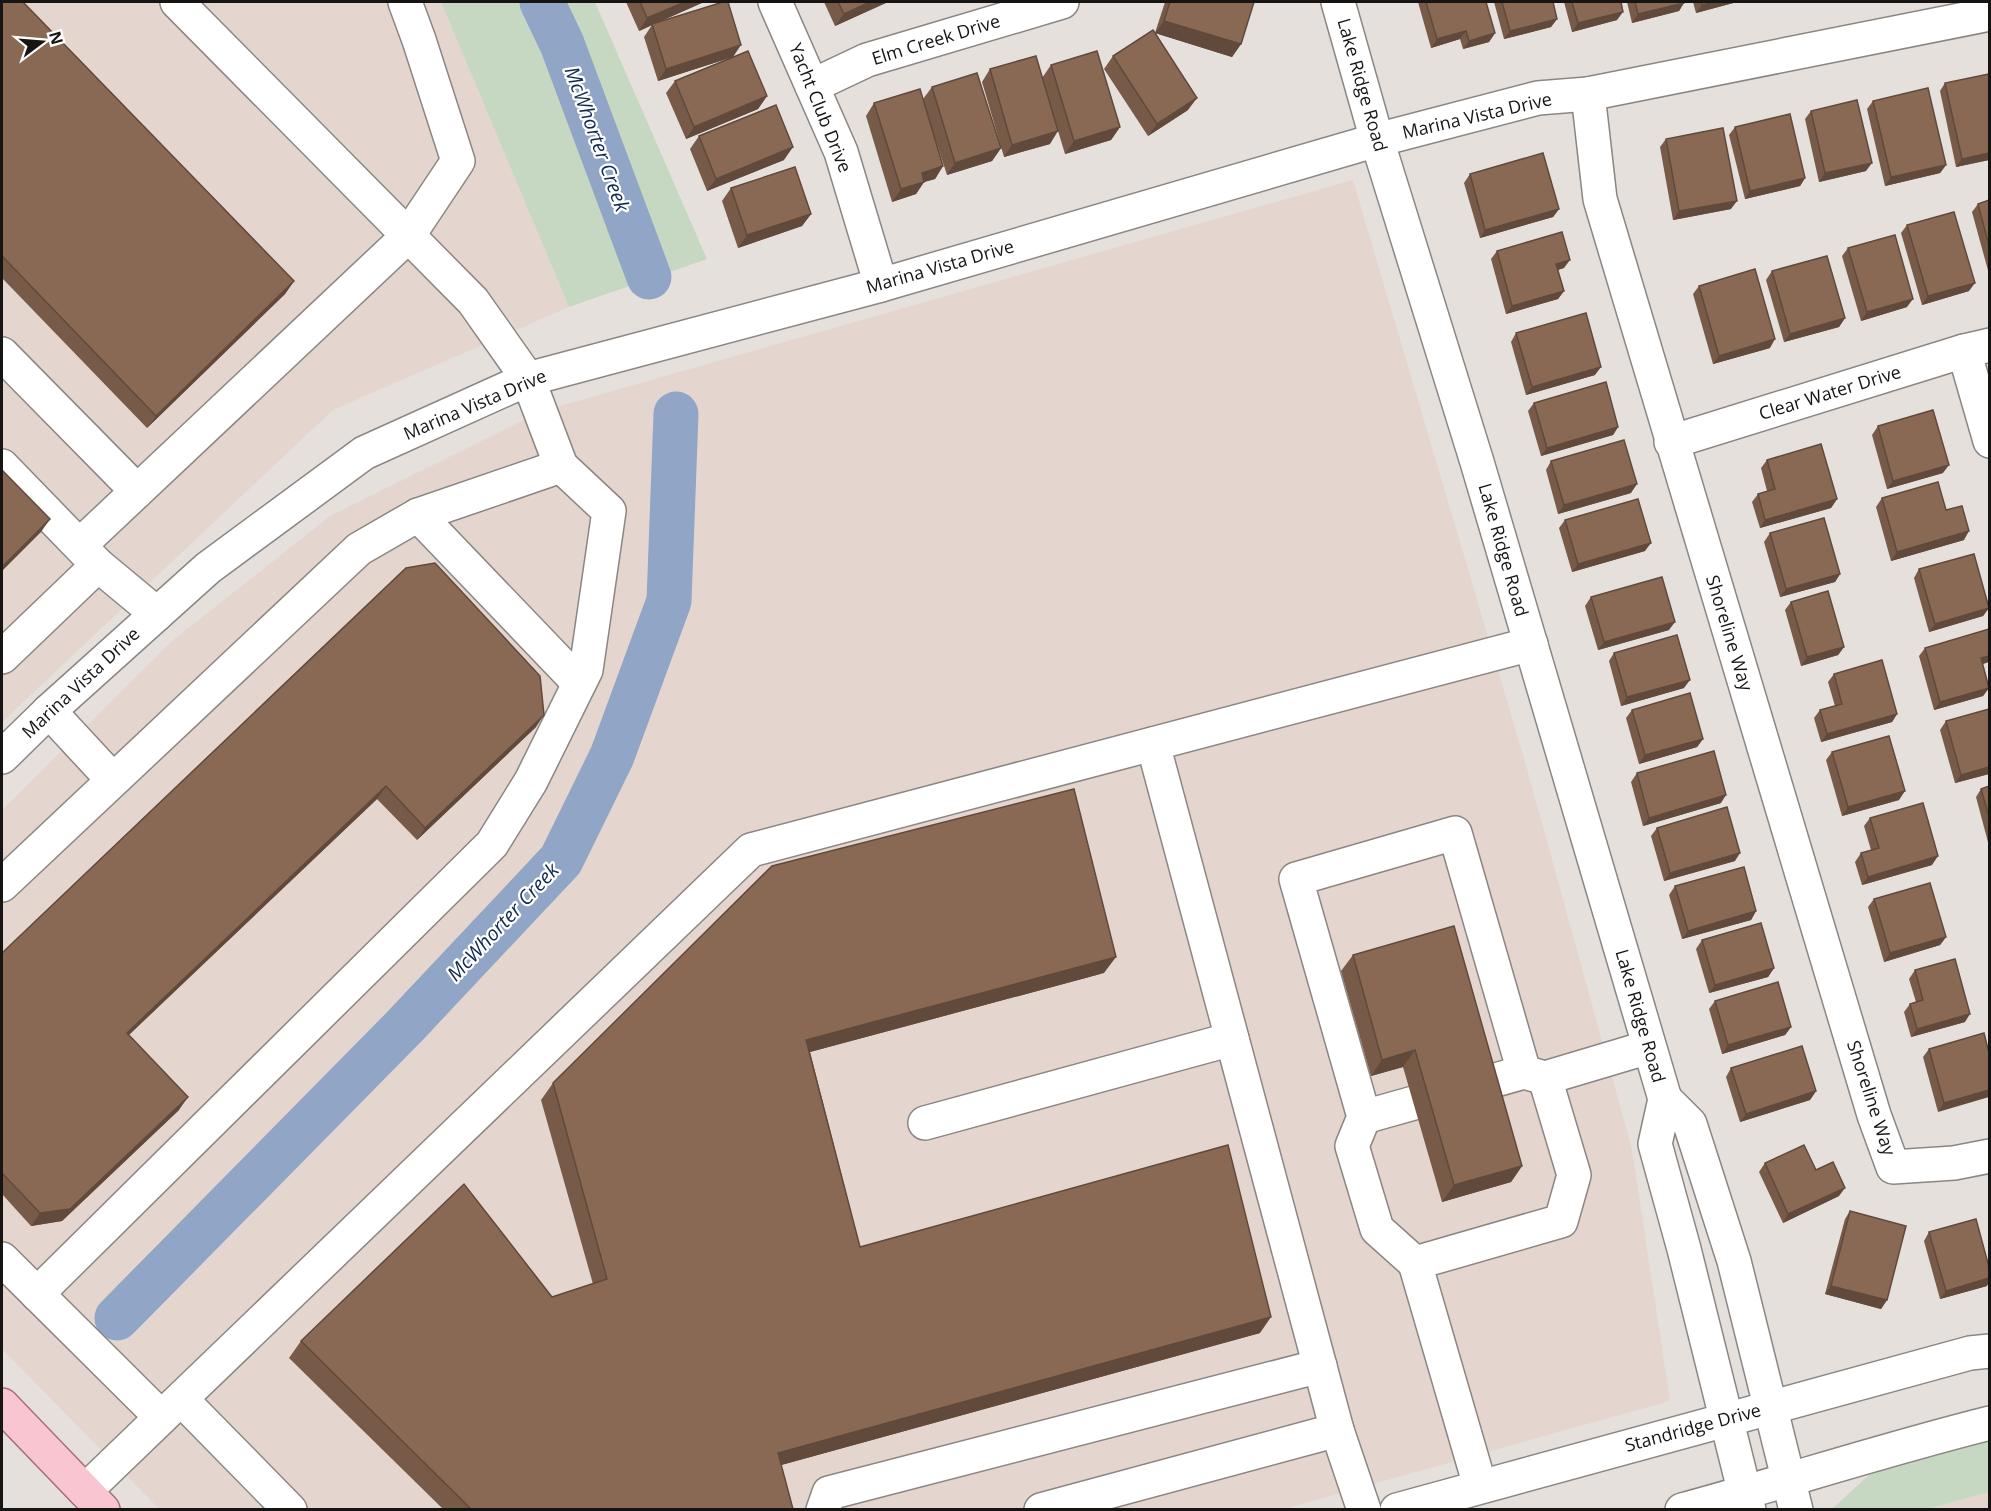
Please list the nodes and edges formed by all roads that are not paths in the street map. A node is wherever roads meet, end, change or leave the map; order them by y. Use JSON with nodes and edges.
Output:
{"nodes":[{"id":1,"x":177,"y":2,"type":"edge"},
{"id":2,"x":405,"y":2,"type":"edge"},
{"id":3,"x":775,"y":2,"type":"edge"},
{"id":4,"x":1062,"y":2,"type":"edge"},
{"id":5,"x":1338,"y":2,"type":"edge"},
{"id":6,"x":1989,"y":14,"type":"edge"},
{"id":7,"x":812,"y":86,"type":"junction"},
{"id":8,"x":1588,"y":94,"type":"junction"},
{"id":9,"x":1377,"y":140,"type":"junction"},
{"id":10,"x":408,"y":236,"type":"junction"},
{"id":11,"x":881,"y":285,"type":"junction"},
{"id":12,"x":1976,"y":348,"type":"edge"},
{"id":13,"x":2,"y":354,"type":"edge"},
{"id":14,"x":528,"y":379,"type":"junction"},
{"id":15,"x":1989,"y":441,"type":"edge"},
{"id":16,"x":1671,"y":442,"type":"junction"},
{"id":17,"x":2,"y":466,"type":"edge"},
{"id":18,"x":561,"y":466,"type":"junction"},
{"id":19,"x":137,"y":491,"type":"junction"},
{"id":20,"x":418,"y":515,"type":"junction"},
{"id":21,"x":89,"y":555,"type":"junction"},
{"id":22,"x":157,"y":614,"type":"junction"},
{"id":23,"x":1531,"y":644,"type":"junction"},
{"id":24,"x":2,"y":657,"type":"edge"},
{"id":25,"x":579,"y":683,"type":"junction"},
{"id":26,"x":49,"y":711,"type":"junction"},
{"id":27,"x":1153,"y":744,"type":"junction"},
{"id":28,"x":2,"y":757,"type":"edge"},
{"id":29,"x":113,"y":780,"type":"junction"},
{"id":30,"x":2,"y":885,"type":"edge"},
{"id":31,"x":1232,"y":1039,"type":"junction"},
{"id":32,"x":1649,"y":1047,"type":"junction"},
{"id":33,"x":1535,"y":1075,"type":"junction"},
{"id":34,"x":1665,"y":1099,"type":"junction"},
{"id":35,"x":1364,"y":1118,"type":"junction"},
{"id":36,"x":925,"y":1123,"type":"dead end"},
{"id":37,"x":1989,"y":1156,"type":"edge"},
{"id":38,"x":2,"y":1259,"type":"edge"},
{"id":39,"x":1415,"y":1263,"type":"junction"},
{"id":40,"x":37,"y":1294,"type":"junction"},
{"id":41,"x":1989,"y":1350,"type":"edge"},
{"id":42,"x":1320,"y":1366,"type":"junction"},
{"id":43,"x":2,"y":1405,"type":"edge"},
{"id":44,"x":1770,"y":1406,"type":"junction"},
{"id":45,"x":171,"y":1408,"type":"junction"},
{"id":46,"x":1726,"y":1418,"type":"junction"},
{"id":47,"x":1989,"y":1423,"type":"edge"},
{"id":48,"x":1337,"y":1430,"type":"junction"},
{"id":49,"x":1480,"y":1486,"type":"junction"},
{"id":50,"x":1792,"y":1495,"type":"edge"},
{"id":51,"x":94,"y":1500,"type":"edge"},
{"id":52,"x":1747,"y":1501,"type":"edge"},
{"id":53,"x":290,"y":1509,"type":"edge"},
{"id":54,"x":823,"y":1509,"type":"edge"},
{"id":55,"x":1041,"y":1509,"type":"edge"},
{"id":56,"x":1364,"y":1509,"type":"edge"},
{"id":57,"x":1397,"y":1509,"type":"edge"},
{"id":58,"x":1682,"y":1509,"type":"edge"}],
"edges":[{"from":1,"to":10,"type":"street"},
{"from":2,"to":10,"type":"street"},
{"from":3,"to":7,"type":"street","name":"Yacht Club Drive"},
{"from":4,"to":7,"type":"street","name":"Elm Creek Drive"},
{"from":5,"to":9,"type":"street","name":"Lake Ridge Road"},
{"from":6,"to":8,"type":"street","name":"Marina Vista Drive"},
{"from":7,"to":11,"type":"street","name":"Yacht Club Drive"},
{"from":8,"to":9,"type":"street","name":"Marina Vista Drive"},
{"from":8,"to":16,"type":"street","name":"Shoreline Way"},
{"from":9,"to":11,"type":"street","name":"Marina Vista Drive"},
{"from":9,"to":23,"type":"street","name":"Lake Ridge Road"},
{"from":10,"to":14,"type":"street"},
{"from":10,"to":19,"type":"street"},
{"from":11,"to":14,"type":"street","name":"Marina Vista Drive"},
{"from":12,"to":15,"type":"street"},
{"from":12,"to":16,"type":"street","name":"Clear Water Drive"},
{"from":13,"to":19,"type":"street"},
{"from":14,"to":18,"type":"street"},
{"from":14,"to":22,"type":"street","name":"Marina Vista Drive"},
{"from":16,"to":37,"type":"street","name":"Shoreline Way"},
{"from":17,"to":21,"type":"street"},
{"from":18,"to":20,"type":"street"},
{"from":18,"to":25,"type":"street"},
{"from":19,"to":21,"type":"street"},
{"from":20,"to":25,"type":"street"},
{"from":20,"to":29,"type":"street"},
{"from":21,"to":22,"type":"street"},
{"from":21,"to":24,"type":"street"},
{"from":22,"to":26,"type":"street","name":"Marina Vista Drive"},
{"from":23,"to":27,"type":"street"},
{"from":23,"to":32,"type":"street","name":"Lake Ridge Road"},
{"from":25,"to":40,"type":"street"},
{"from":26,"to":28,"type":"street","name":"Marina Vista Drive"},
{"from":26,"to":29,"type":"street"},
{"from":27,"to":31,"type":"street"},
{"from":27,"to":45,"type":"street"},
{"from":29,"to":30,"type":"street"},
{"from":31,"to":36,"type":"street"},
{"from":31,"to":42,"type":"street"},
{"from":32,"to":33,"type":"street"},
{"from":32,"to":34,"type":"street","name":"Lake Ridge Road"},
{"from":33,"to":35,"type":"street"},
{"from":33,"to":35,"type":"street"},
{"from":33,"to":39,"type":"street"},
{"from":34,"to":44,"type":"street","name":"Lake Ridge Road"},
{"from":34,"to":46,"type":"street","name":"Lake Ridge Road"},
{"from":35,"to":39,"type":"street"},
{"from":38,"to":40,"type":"street"},
{"from":39,"to":49,"type":"street"},
{"from":40,"to":45,"type":"street"},
{"from":41,"to":44,"type":"street","name":"Standridge Drive"},
{"from":42,"to":48,"type":"street"},
{"from":42,"to":54,"type":"street"},
{"from":43,"to":51,"type":"main road"},
{"from":44,"to":46,"type":"street","name":"Standridge Drive"},
{"from":44,"to":50,"type":"street","name":"Lake Ridge Road"},
{"from":45,"to":51,"type":"street"},
{"from":45,"to":53,"type":"street"},
{"from":46,"to":49,"type":"street","name":"Standridge Drive"},
{"from":46,"to":52,"type":"street","name":"Lake Ridge Road"},
{"from":47,"to":50,"type":"street"},
{"from":48,"to":55,"type":"street"},
{"from":48,"to":56,"type":"street"},
{"from":49,"to":57,"type":"street","name":"Standridge Drive"},
{"from":50,"to":52,"type":"street"},
{"from":52,"to":58,"type":"street"}]}
